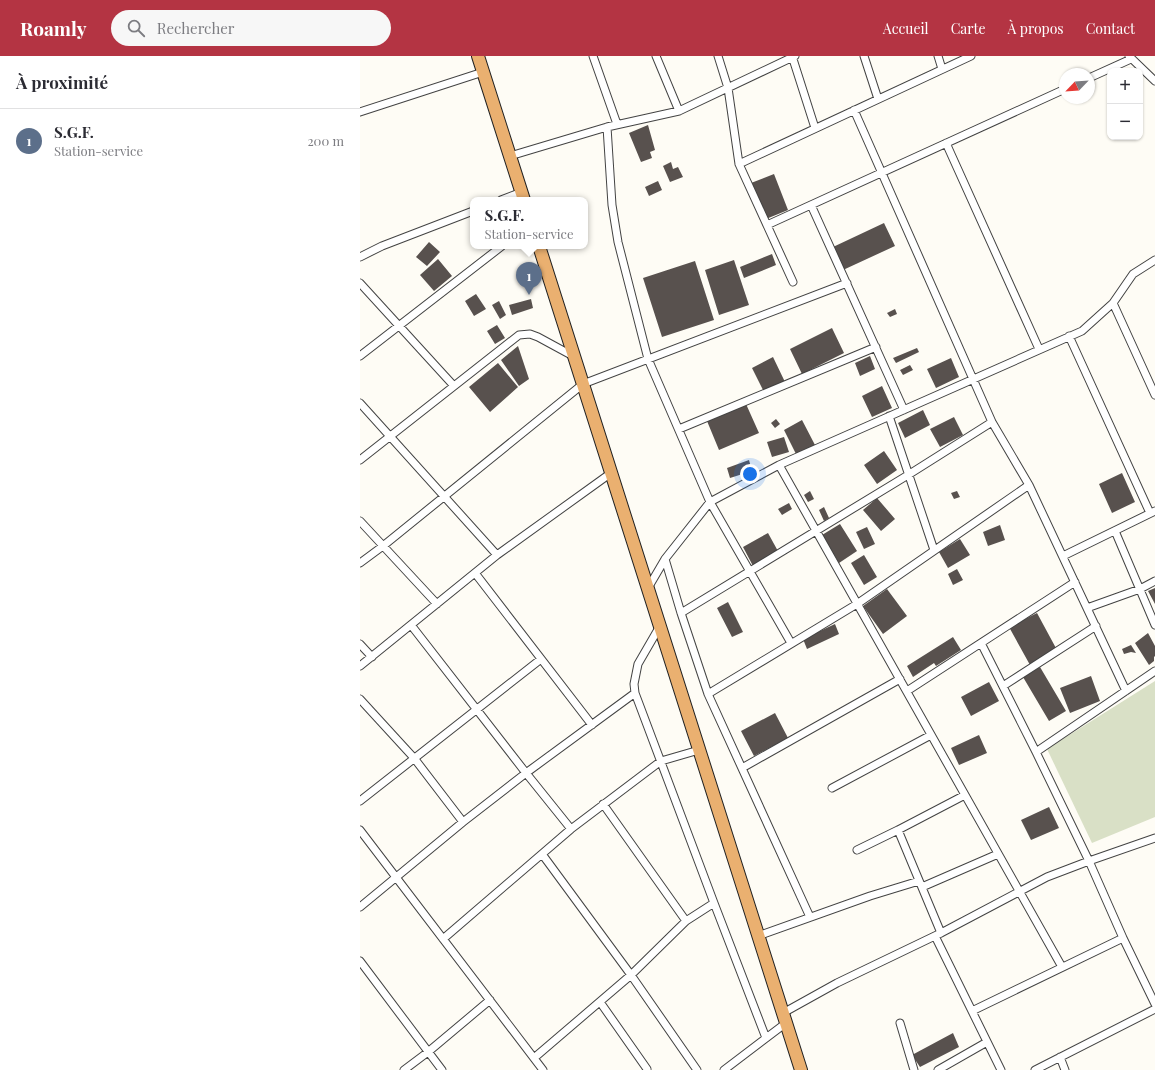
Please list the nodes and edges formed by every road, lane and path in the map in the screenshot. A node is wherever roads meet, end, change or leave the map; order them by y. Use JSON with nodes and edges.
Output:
{"nodes":[{"id":1,"x":478,"y":56,"type":"edge"},
{"id":2,"x":593,"y":56,"type":"edge"},
{"id":3,"x":656,"y":56,"type":"edge"},
{"id":4,"x":718,"y":56,"type":"edge"},
{"id":5,"x":793,"y":56,"type":"edge"},
{"id":6,"x":864,"y":56,"type":"edge"},
{"id":7,"x":938,"y":56,"type":"edge"},
{"id":8,"x":971,"y":56,"type":"edge"},
{"id":9,"x":1130,"y":57,"type":"edge"},
{"id":10,"x":942,"y":70,"type":"junction"},
{"id":11,"x":483,"y":72,"type":"junction"},
{"id":12,"x":1095,"y":75,"type":"edge"},
{"id":13,"x":1155,"y":81,"type":"edge"},
{"id":14,"x":728,"y":88,"type":"junction"},
{"id":15,"x":1059,"y":92,"type":"edge"},
{"id":16,"x":878,"y":99,"type":"junction"},
{"id":17,"x":854,"y":110,"type":"junction"},
{"id":18,"x":679,"y":111,"type":"junction"},
{"id":19,"x":360,"y":112,"type":"edge"},
{"id":20,"x":617,"y":124,"type":"junction"},
{"id":21,"x":607,"y":127,"type":"junction"},
{"id":22,"x":815,"y":128,"type":"junction"},
{"id":23,"x":946,"y":143,"type":"junction"},
{"id":24,"x":510,"y":156,"type":"junction"},
{"id":25,"x":739,"y":164,"type":"junction"},
{"id":26,"x":881,"y":173,"type":"junction"},
{"id":27,"x":523,"y":196,"type":"edge"},
{"id":28,"x":811,"y":205,"type":"junction"},
{"id":29,"x":470,"y":212,"type":"edge"},
{"id":30,"x":767,"y":225,"type":"junction"},
{"id":31,"x":498,"y":249,"type":"edge"},
{"id":32,"x":540,"y":249,"type":"edge"},
{"id":33,"x":360,"y":257,"type":"edge"},
{"id":34,"x":1155,"y":260,"type":"edge"},
{"id":35,"x":793,"y":282,"type":"dead end"},
{"id":36,"x":847,"y":283,"type":"junction"},
{"id":37,"x":360,"y":284,"type":"edge"},
{"id":38,"x":1113,"y":303,"type":"junction"},
{"id":39,"x":398,"y":325,"type":"junction"},
{"id":40,"x":1069,"y":336,"type":"junction"},
{"id":41,"x":876,"y":347,"type":"junction"},
{"id":42,"x":1039,"y":350,"type":"junction"},
{"id":43,"x":360,"y":356,"type":"edge"},
{"id":44,"x":573,"y":356,"type":"junction"},
{"id":45,"x":648,"y":359,"type":"junction"},
{"id":46,"x":973,"y":379,"type":"junction"},
{"id":47,"x":583,"y":384,"type":"junction"},
{"id":48,"x":454,"y":386,"type":"junction"},
{"id":49,"x":1155,"y":395,"type":"edge"},
{"id":50,"x":360,"y":403,"type":"edge"},
{"id":51,"x":904,"y":410,"type":"junction"},
{"id":52,"x":889,"y":416,"type":"junction"},
{"id":53,"x":992,"y":422,"type":"junction"},
{"id":54,"x":679,"y":429,"type":"junction"},
{"id":55,"x":390,"y":436,"type":"junction"},
{"id":56,"x":360,"y":460,"type":"edge"},
{"id":57,"x":779,"y":465,"type":"junction"},
{"id":58,"x":611,"y":473,"type":"junction"},
{"id":59,"x":908,"y":475,"type":"junction"},
{"id":60,"x":1029,"y":485,"type":"junction"},
{"id":61,"x":444,"y":496,"type":"junction"},
{"id":62,"x":710,"y":502,"type":"junction"},
{"id":63,"x":1152,"y":512,"type":"edge"},
{"id":64,"x":360,"y":521,"type":"edge"},
{"id":65,"x":816,"y":531,"type":"junction"},
{"id":66,"x":1114,"y":531,"type":"junction"},
{"id":67,"x":383,"y":546,"type":"junction"},
{"id":68,"x":934,"y":550,"type":"junction"},
{"id":69,"x":497,"y":555,"type":"junction"},
{"id":70,"x":1063,"y":556,"type":"junction"},
{"id":71,"x":665,"y":559,"type":"junction"},
{"id":72,"x":360,"y":564,"type":"edge"},
{"id":73,"x":750,"y":571,"type":"junction"},
{"id":74,"x":475,"y":573,"type":"junction"},
{"id":75,"x":1155,"y":581,"type":"edge"},
{"id":76,"x":1075,"y":582,"type":"junction"},
{"id":77,"x":648,"y":588,"type":"junction"},
{"id":78,"x":1140,"y":589,"type":"junction"},
{"id":79,"x":437,"y":604,"type":"junction"},
{"id":80,"x":857,"y":604,"type":"junction"},
{"id":81,"x":1087,"y":608,"type":"junction"},
{"id":82,"x":681,"y":613,"type":"junction"},
{"id":83,"x":411,"y":624,"type":"junction"},
{"id":84,"x":1155,"y":625,"type":"edge"},
{"id":85,"x":660,"y":626,"type":"junction"},
{"id":86,"x":1096,"y":626,"type":"junction"},
{"id":87,"x":791,"y":643,"type":"junction"},
{"id":88,"x":981,"y":643,"type":"junction"},
{"id":89,"x":360,"y":644,"type":"edge"},
{"id":90,"x":372,"y":657,"type":"junction"},
{"id":91,"x":541,"y":659,"type":"junction"},
{"id":92,"x":360,"y":666,"type":"edge"},
{"id":93,"x":1155,"y":671,"type":"edge"},
{"id":94,"x":900,"y":679,"type":"junction"},
{"id":95,"x":1003,"y":686,"type":"junction"},
{"id":96,"x":907,"y":691,"type":"junction"},
{"id":97,"x":1126,"y":691,"type":"junction"},
{"id":98,"x":635,"y":694,"type":"junction"},
{"id":99,"x":708,"y":694,"type":"junction"},
{"id":100,"x":360,"y":699,"type":"edge"},
{"id":101,"x":477,"y":709,"type":"junction"},
{"id":102,"x":592,"y":725,"type":"junction"},
{"id":103,"x":931,"y":735,"type":"junction"},
{"id":104,"x":699,"y":750,"type":"junction"},
{"id":105,"x":1036,"y":752,"type":"junction"},
{"id":106,"x":414,"y":758,"type":"junction"},
{"id":107,"x":661,"y":761,"type":"junction"},
{"id":108,"x":742,"y":768,"type":"junction"},
{"id":109,"x":526,"y":774,"type":"junction"},
{"id":110,"x":832,"y":788,"type":"dead end"},
{"id":111,"x":965,"y":795,"type":"junction"},
{"id":112,"x":360,"y":801,"type":"edge"},
{"id":113,"x":604,"y":804,"type":"junction"},
{"id":114,"x":463,"y":822,"type":"junction"},
{"id":115,"x":571,"y":829,"type":"junction"},
{"id":116,"x":360,"y":830,"type":"edge"},
{"id":117,"x":898,"y":830,"type":"junction"},
{"id":118,"x":1155,"y":838,"type":"edge"},
{"id":119,"x":857,"y":850,"type":"dead end"},
{"id":120,"x":542,"y":854,"type":"junction"},
{"id":121,"x":998,"y":854,"type":"junction"},
{"id":122,"x":1089,"y":861,"type":"junction"},
{"id":123,"x":396,"y":877,"type":"junction"},
{"id":124,"x":920,"y":884,"type":"junction"},
{"id":125,"x":1020,"y":892,"type":"junction"},
{"id":126,"x":714,"y":903,"type":"junction"},
{"id":127,"x":360,"y":907,"type":"edge"},
{"id":128,"x":810,"y":917,"type":"junction"},
{"id":129,"x":686,"y":921,"type":"junction"},
{"id":130,"x":938,"y":934,"type":"junction"},
{"id":131,"x":758,"y":936,"type":"junction"},
{"id":132,"x":1123,"y":938,"type":"junction"},
{"id":133,"x":443,"y":939,"type":"junction"},
{"id":134,"x":360,"y":961,"type":"edge"},
{"id":135,"x":1062,"y":967,"type":"junction"},
{"id":136,"x":631,"y":976,"type":"junction"},
{"id":137,"x":490,"y":1000,"type":"junction"},
{"id":138,"x":600,"y":1002,"type":"junction"},
{"id":139,"x":1155,"y":1004,"type":"edge"},
{"id":140,"x":1155,"y":1009,"type":"edge"},
{"id":141,"x":972,"y":1011,"type":"junction"},
{"id":142,"x":784,"y":1018,"type":"junction"},
{"id":143,"x":900,"y":1023,"type":"dead end"},
{"id":144,"x":766,"y":1038,"type":"junction"},
{"id":145,"x":988,"y":1042,"type":"junction"},
{"id":146,"x":428,"y":1052,"type":"junction"},
{"id":147,"x":1060,"y":1057,"type":"junction"},
{"id":148,"x":534,"y":1058,"type":"junction"},
{"id":149,"x":647,"y":1069,"type":"dead end"},
{"id":150,"x":404,"y":1070,"type":"edge"},
{"id":151,"x":442,"y":1070,"type":"edge"},
{"id":152,"x":543,"y":1070,"type":"edge"},
{"id":153,"x":697,"y":1070,"type":"edge"},
{"id":154,"x":724,"y":1070,"type":"edge"},
{"id":155,"x":801,"y":1070,"type":"edge"},
{"id":156,"x":914,"y":1070,"type":"edge"},
{"id":157,"x":938,"y":1070,"type":"edge"},
{"id":158,"x":1001,"y":1070,"type":"edge"},
{"id":159,"x":1035,"y":1070,"type":"edge"},
{"id":160,"x":1065,"y":1070,"type":"edge"}],
"edges":[{"from":1,"to":11,"type":"highway"},
{"from":2,"to":20,"type":"street"},
{"from":3,"to":18,"type":"street"},
{"from":4,"to":14,"type":"street"},
{"from":5,"to":14,"type":"street"},
{"from":5,"to":22,"type":"street"},
{"from":6,"to":16,"type":"street"},
{"from":7,"to":10,"type":"street"},
{"from":8,"to":10,"type":"street"},
{"from":9,"to":12,"type":"street"},
{"from":9,"to":13,"type":"street"},
{"from":10,"to":16,"type":"street"},
{"from":11,"to":19,"type":"street"},
{"from":11,"to":24,"type":"highway"},
{"from":14,"to":18,"type":"street"},
{"from":14,"to":25,"type":"street"},
{"from":15,"to":23,"type":"street"},
{"from":16,"to":17,"type":"street"},
{"from":17,"to":22,"type":"street"},
{"from":17,"to":26,"type":"street"},
{"from":18,"to":20,"type":"street"},
{"from":20,"to":21,"type":"street"},
{"from":21,"to":24,"type":"street"},
{"from":21,"to":45,"type":"street"},
{"from":22,"to":25,"type":"street"},
{"from":23,"to":26,"type":"street"},
{"from":23,"to":42,"type":"street"},
{"from":24,"to":27,"type":"highway"},
{"from":25,"to":30,"type":"street"},
{"from":26,"to":28,"type":"street"},
{"from":26,"to":46,"type":"street"},
{"from":28,"to":30,"type":"street"},
{"from":28,"to":36,"type":"street"},
{"from":29,"to":33,"type":"street"},
{"from":30,"to":35,"type":"street"},
{"from":31,"to":39,"type":"street"},
{"from":32,"to":44,"type":"highway"},
{"from":34,"to":38,"type":"street"},
{"from":36,"to":41,"type":"street"},
{"from":36,"to":45,"type":"street"},
{"from":37,"to":39,"type":"street"},
{"from":38,"to":40,"type":"street"},
{"from":38,"to":49,"type":"street"},
{"from":39,"to":43,"type":"street"},
{"from":39,"to":48,"type":"street"},
{"from":40,"to":42,"type":"street"},
{"from":40,"to":63,"type":"street"},
{"from":41,"to":51,"type":"street"},
{"from":41,"to":54,"type":"street"},
{"from":42,"to":46,"type":"street"},
{"from":44,"to":47,"type":"highway"},
{"from":44,"to":48,"type":"street"},
{"from":45,"to":47,"type":"street"},
{"from":45,"to":54,"type":"street"},
{"from":46,"to":51,"type":"street"},
{"from":46,"to":53,"type":"street"},
{"from":47,"to":58,"type":"highway"},
{"from":47,"to":61,"type":"street"},
{"from":48,"to":55,"type":"street"},
{"from":50,"to":55,"type":"street"},
{"from":51,"to":52,"type":"street"},
{"from":52,"to":57,"type":"street"},
{"from":52,"to":59,"type":"street"},
{"from":53,"to":59,"type":"street"},
{"from":53,"to":60,"type":"street"},
{"from":54,"to":62,"type":"street"},
{"from":55,"to":56,"type":"street"},
{"from":55,"to":61,"type":"street"},
{"from":57,"to":62,"type":"street"},
{"from":57,"to":65,"type":"street"},
{"from":58,"to":69,"type":"street"},
{"from":58,"to":77,"type":"highway"},
{"from":59,"to":65,"type":"street"},
{"from":59,"to":68,"type":"street"},
{"from":60,"to":68,"type":"street"},
{"from":60,"to":70,"type":"street"},
{"from":61,"to":67,"type":"street"},
{"from":61,"to":69,"type":"street"},
{"from":62,"to":71,"type":"street"},
{"from":62,"to":73,"type":"street"},
{"from":63,"to":66,"type":"street"},
{"from":64,"to":67,"type":"street"},
{"from":65,"to":73,"type":"street"},
{"from":65,"to":80,"type":"street"},
{"from":66,"to":70,"type":"street"},
{"from":66,"to":78,"type":"street"},
{"from":67,"to":72,"type":"street"},
{"from":67,"to":79,"type":"street"},
{"from":68,"to":80,"type":"street"},
{"from":69,"to":74,"type":"street"},
{"from":70,"to":76,"type":"street"},
{"from":71,"to":77,"type":"street"},
{"from":71,"to":82,"type":"street"},
{"from":73,"to":82,"type":"street"},
{"from":73,"to":87,"type":"street"},
{"from":74,"to":79,"type":"street"},
{"from":74,"to":91,"type":"street"},
{"from":75,"to":78,"type":"street"},
{"from":76,"to":81,"type":"street"},
{"from":76,"to":88,"type":"street"},
{"from":77,"to":85,"type":"highway"},
{"from":78,"to":81,"type":"street"},
{"from":78,"to":84,"type":"street"},
{"from":79,"to":83,"type":"street"},
{"from":80,"to":87,"type":"street"},
{"from":80,"to":94,"type":"street"},
{"from":81,"to":86,"type":"street"},
{"from":82,"to":99,"type":"street"},
{"from":83,"to":90,"type":"street"},
{"from":83,"to":101,"type":"street"},
{"from":85,"to":98,"type":"street"},
{"from":85,"to":104,"type":"highway"},
{"from":86,"to":95,"type":"street"},
{"from":86,"to":97,"type":"street"},
{"from":87,"to":99,"type":"street"},
{"from":88,"to":95,"type":"street"},
{"from":88,"to":96,"type":"street"},
{"from":89,"to":90,"type":"street"},
{"from":90,"to":92,"type":"street"},
{"from":91,"to":101,"type":"street"},
{"from":91,"to":102,"type":"street"},
{"from":93,"to":97,"type":"street"},
{"from":94,"to":96,"type":"street"},
{"from":94,"to":108,"type":"street"},
{"from":95,"to":105,"type":"street"},
{"from":96,"to":103,"type":"street"},
{"from":97,"to":105,"type":"street"},
{"from":98,"to":102,"type":"street"},
{"from":98,"to":107,"type":"street"},
{"from":99,"to":108,"type":"street"},
{"from":100,"to":106,"type":"street"},
{"from":101,"to":106,"type":"street"},
{"from":101,"to":109,"type":"street"},
{"from":102,"to":109,"type":"street"},
{"from":103,"to":110,"type":"street"},
{"from":103,"to":111,"type":"street"},
{"from":104,"to":107,"type":"street"},
{"from":104,"to":131,"type":"highway"},
{"from":105,"to":122,"type":"street"},
{"from":106,"to":112,"type":"street"},
{"from":106,"to":114,"type":"street"},
{"from":107,"to":113,"type":"street"},
{"from":107,"to":126,"type":"street"},
{"from":108,"to":128,"type":"street"},
{"from":109,"to":114,"type":"street"},
{"from":109,"to":115,"type":"street"},
{"from":111,"to":117,"type":"street"},
{"from":111,"to":121,"type":"street"},
{"from":113,"to":115,"type":"street"},
{"from":113,"to":129,"type":"street"},
{"from":114,"to":123,"type":"street"},
{"from":115,"to":120,"type":"street"},
{"from":116,"to":123,"type":"street"},
{"from":117,"to":119,"type":"street"},
{"from":117,"to":124,"type":"street"},
{"from":118,"to":122,"type":"street"},
{"from":120,"to":133,"type":"street"},
{"from":120,"to":136,"type":"street"},
{"from":121,"to":124,"type":"street"},
{"from":121,"to":125,"type":"street"},
{"from":122,"to":125,"type":"street"},
{"from":122,"to":132,"type":"street"},
{"from":123,"to":127,"type":"street"},
{"from":123,"to":133,"type":"street"},
{"from":124,"to":128,"type":"street"},
{"from":124,"to":130,"type":"street"},
{"from":125,"to":130,"type":"street"},
{"from":125,"to":135,"type":"street"},
{"from":126,"to":129,"type":"street"},
{"from":126,"to":144,"type":"street"},
{"from":128,"to":131,"type":"street"},
{"from":129,"to":136,"type":"street"},
{"from":130,"to":141,"type":"street"},
{"from":130,"to":142,"type":"street"},
{"from":131,"to":142,"type":"highway"},
{"from":132,"to":135,"type":"street"},
{"from":132,"to":139,"type":"street"},
{"from":133,"to":137,"type":"street"},
{"from":134,"to":146,"type":"street"},
{"from":135,"to":141,"type":"street"},
{"from":136,"to":138,"type":"street"},
{"from":136,"to":153,"type":"street"},
{"from":137,"to":146,"type":"street"},
{"from":137,"to":148,"type":"street"},
{"from":138,"to":148,"type":"street"},
{"from":138,"to":149,"type":"street"},
{"from":140,"to":147,"type":"street"},
{"from":141,"to":145,"type":"street"},
{"from":142,"to":144,"type":"street"},
{"from":142,"to":155,"type":"highway"},
{"from":143,"to":156,"type":"street"},
{"from":144,"to":154,"type":"street"},
{"from":145,"to":157,"type":"street"},
{"from":145,"to":158,"type":"street"},
{"from":146,"to":150,"type":"street"},
{"from":146,"to":151,"type":"street"},
{"from":147,"to":159,"type":"street"},
{"from":147,"to":160,"type":"street"},
{"from":148,"to":152,"type":"street"}]}
